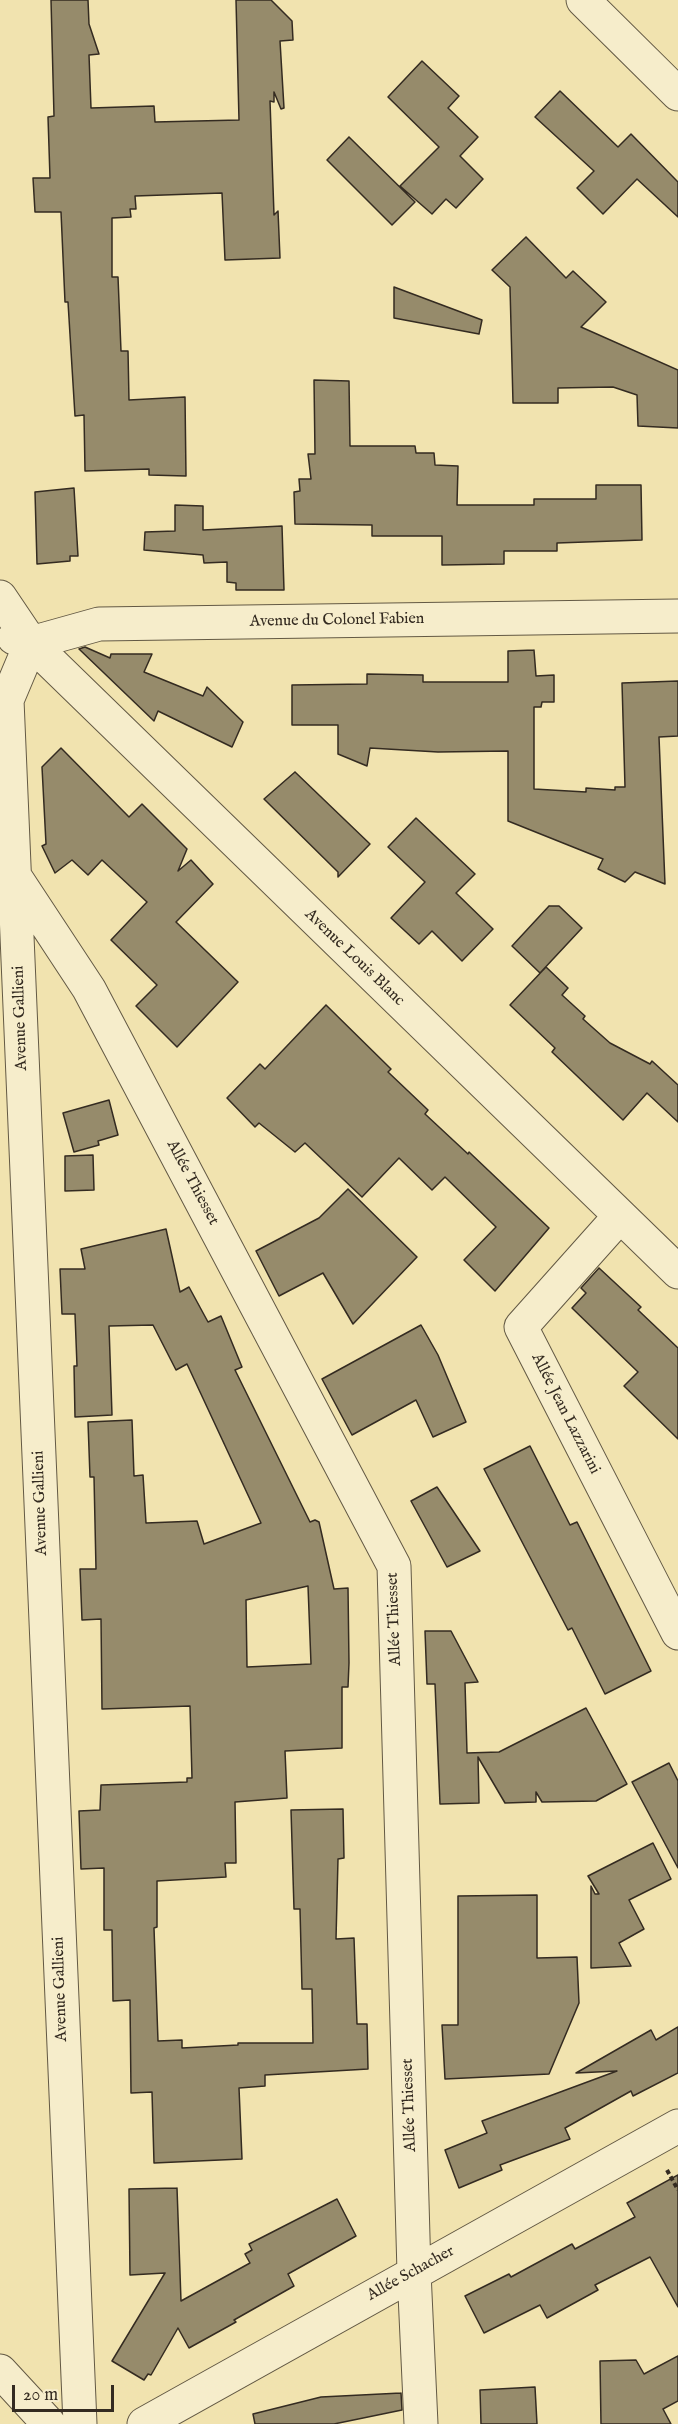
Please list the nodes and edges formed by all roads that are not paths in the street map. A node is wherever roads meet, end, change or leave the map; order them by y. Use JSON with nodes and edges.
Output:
{"nodes":[{"id":1,"x":583,"y":0,"type":"edge"},
{"id":2,"x":678,"y":94,"type":"edge"},
{"id":3,"x":0,"y":597,"type":"edge"},
{"id":4,"x":678,"y":616,"type":"edge"},
{"id":5,"x":0,"y":634,"type":"edge"},
{"id":6,"x":31,"y":643,"type":"junction"},
{"id":7,"x":14,"y":876,"type":"junction"},
{"id":8,"x":620,"y":1216,"type":"junction"},
{"id":9,"x":678,"y":1272,"type":"edge"},
{"id":10,"x":678,"y":1633,"type":"edge"},
{"id":11,"x":678,"y":2126,"type":"edge"},
{"id":12,"x":414,"y":2272,"type":"junction"},
{"id":13,"x":0,"y":2371,"type":"edge"},
{"id":14,"x":49,"y":2424,"type":"edge"},
{"id":15,"x":80,"y":2424,"type":"edge"},
{"id":16,"x":144,"y":2424,"type":"edge"},
{"id":17,"x":421,"y":2424,"type":"edge"}],
"edges":[{"from":1,"to":2,"type":"street"},
{"from":3,"to":6,"type":"street"},
{"from":4,"to":6,"type":"street","name":"Avenue du Colonel Fabien"},
{"from":5,"to":6,"type":"street"},
{"from":6,"to":7,"type":"street","name":"Avenue Gallieni"},
{"from":6,"to":8,"type":"street","name":"Avenue Louis Blanc"},
{"from":7,"to":12,"type":"street","name":"Allée Thiesset"},
{"from":7,"to":15,"type":"street","name":"Avenue Gallieni"},
{"from":8,"to":9,"type":"street","name":"Avenue Louis Blanc"},
{"from":8,"to":10,"type":"street","name":"Allée Jean Lazzarini"},
{"from":11,"to":12,"type":"street","name":"Allée Schacher"},
{"from":12,"to":16,"type":"street","name":"Allée Schacher"},
{"from":12,"to":17,"type":"street","name":"Allée Thiesset"},
{"from":13,"to":14,"type":"street"}]}
